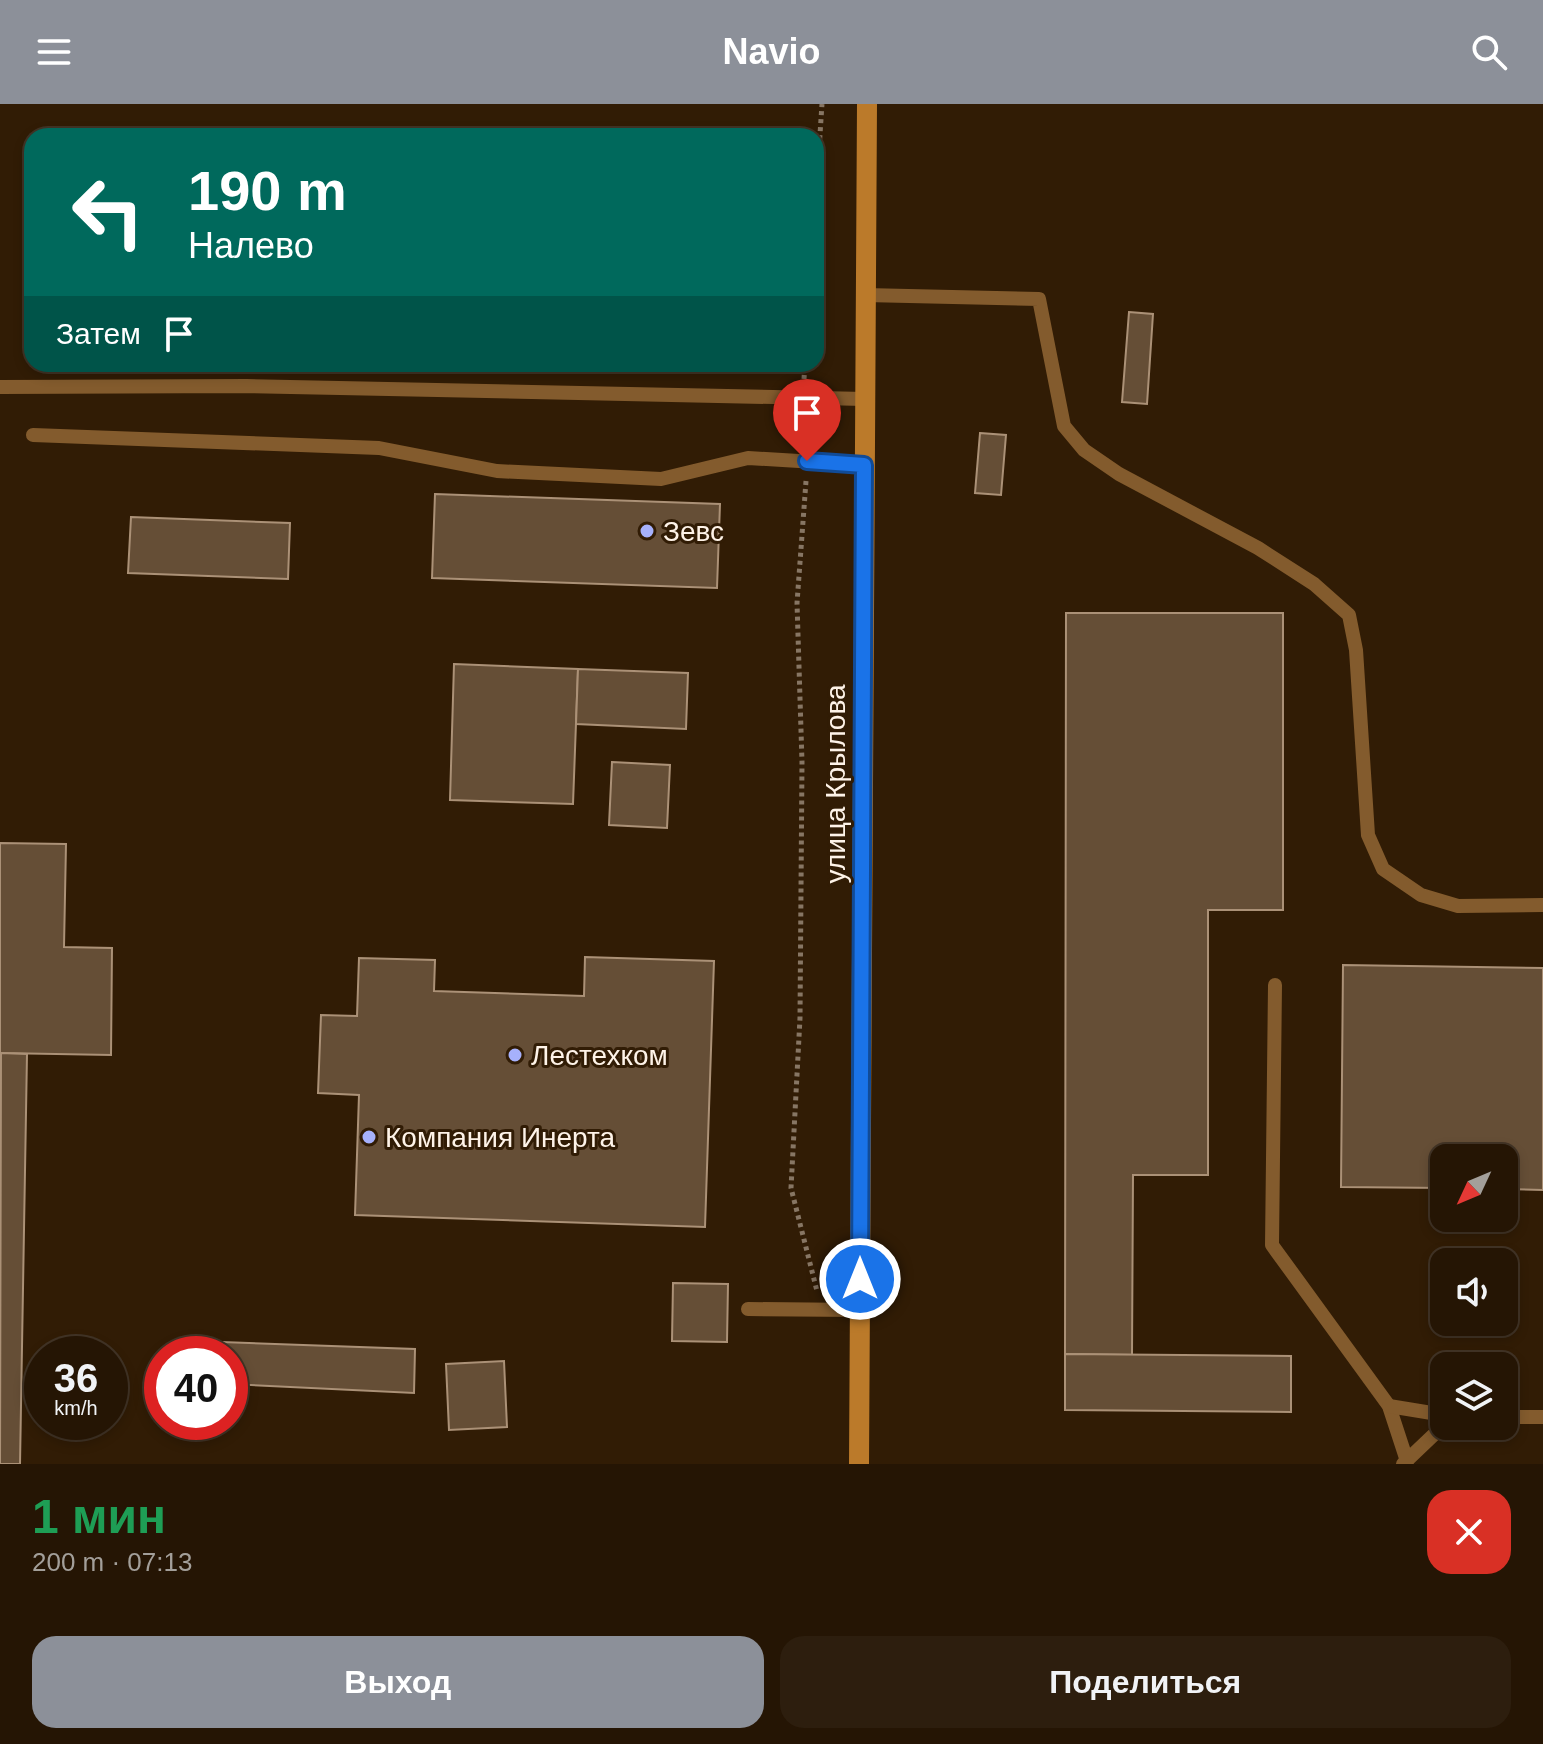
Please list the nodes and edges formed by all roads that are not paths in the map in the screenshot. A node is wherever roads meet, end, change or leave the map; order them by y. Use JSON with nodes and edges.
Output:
{"nodes":[{"id":1,"x":867,"y":104,"type":"edge"},
{"id":2,"x":865,"y":295,"type":"junction"},
{"id":3,"x":0,"y":387,"type":"edge"},
{"id":4,"x":865,"y":399,"type":"junction"},
{"id":5,"x":33,"y":435,"type":"dead end"},
{"id":6,"x":864,"y":465,"type":"junction"},
{"id":7,"x":1543,"y":905,"type":"edge"},
{"id":8,"x":1275,"y":985,"type":"dead end"},
{"id":9,"x":748,"y":1309,"type":"dead end"},
{"id":10,"x":860,"y":1310,"type":"junction"},
{"id":11,"x":1389,"y":1406,"type":"junction"},
{"id":12,"x":1430,"y":1413,"type":"edge"},
{"id":13,"x":1518,"y":1417,"type":"edge"},
{"id":14,"x":1543,"y":1417,"type":"edge"},
{"id":15,"x":1430,"y":1439,"type":"edge"},
{"id":16,"x":1405,"y":1463,"type":"edge"},
{"id":17,"x":859,"y":1464,"type":"edge"}],
"edges":[{"from":1,"to":2,"type":"street","name":"улица Крылова"},
{"from":2,"to":4,"type":"street","name":"улица Крылова"},
{"from":2,"to":7,"type":"lane"},
{"from":3,"to":4,"type":"lane"},
{"from":4,"to":6,"type":"street","name":"улица Крылова"},
{"from":5,"to":6,"type":"lane"},
{"from":6,"to":10,"type":"street","name":"улица Крылова"},
{"from":8,"to":11,"type":"lane"},
{"from":9,"to":10,"type":"lane"},
{"from":10,"to":17,"type":"street","name":"улица Крылова"},
{"from":11,"to":12,"type":"lane"},
{"from":11,"to":16,"type":"lane"},
{"from":13,"to":14,"type":"lane"},
{"from":15,"to":16,"type":"lane"}]}
